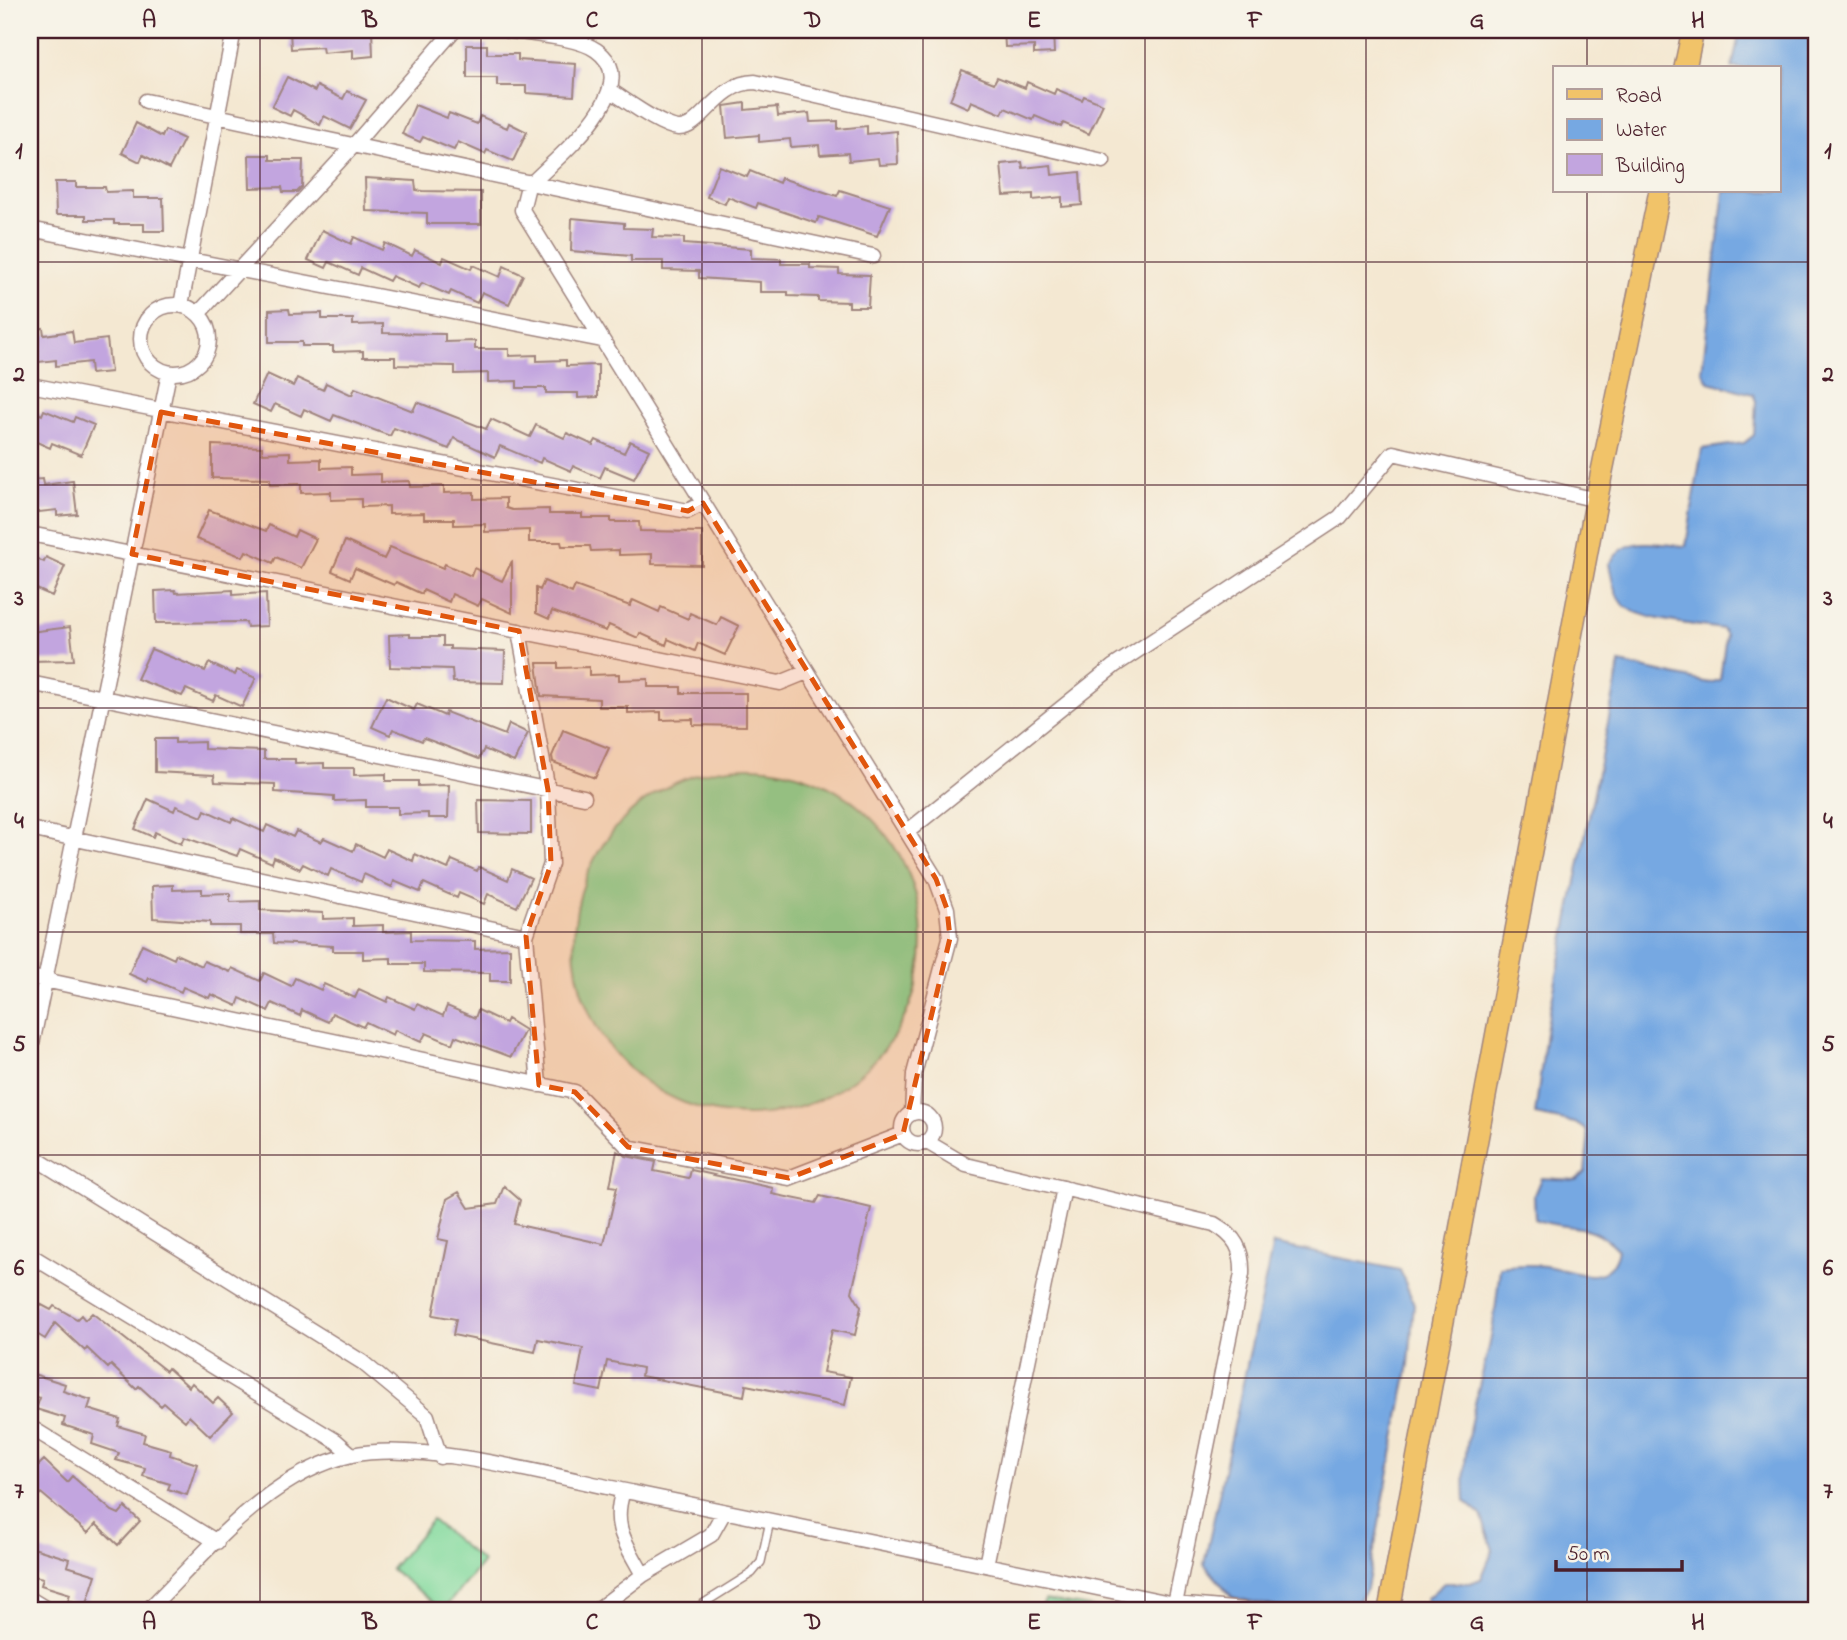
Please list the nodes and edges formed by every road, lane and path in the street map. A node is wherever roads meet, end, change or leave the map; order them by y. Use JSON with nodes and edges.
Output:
{"nodes":[{"id":1,"x":234,"y":30,"type":"edge"},
{"id":2,"x":454,"y":30,"type":"edge"},
{"id":3,"x":506,"y":30,"type":"edge"},
{"id":4,"x":1693,"y":30,"type":"edge"},
{"id":5,"x":1685,"y":66,"type":"edge"},
{"id":6,"x":611,"y":91,"type":"junction"},
{"id":7,"x":146,"y":101,"type":"dead end"},
{"id":8,"x":217,"y":116,"type":"junction"},
{"id":9,"x":354,"y":145,"type":"junction"},
{"id":10,"x":1103,"y":161,"type":"dead end"},
{"id":11,"x":530,"y":183,"type":"junction"},
{"id":12,"x":1660,"y":192,"type":"edge"},
{"id":13,"x":30,"y":229,"type":"edge"},
{"id":14,"x":873,"y":256,"type":"dead end"},
{"id":15,"x":189,"y":260,"type":"junction"},
{"id":16,"x":237,"y":269,"type":"junction"},
{"id":17,"x":181,"y":305,"type":"junction"},
{"id":18,"x":198,"y":314,"type":"junction"},
{"id":19,"x":602,"y":340,"type":"junction"},
{"id":20,"x":169,"y":373,"type":"junction"},
{"id":21,"x":30,"y":385,"type":"edge"},
{"id":22,"x":161,"y":411,"type":"junction"},
{"id":23,"x":1597,"y":500,"type":"junction"},
{"id":24,"x":703,"y":503,"type":"junction"},
{"id":25,"x":30,"y":534,"type":"edge"},
{"id":26,"x":132,"y":554,"type":"junction"},
{"id":27,"x":519,"y":631,"type":"junction"},
{"id":28,"x":807,"y":672,"type":"junction"},
{"id":29,"x":30,"y":682,"type":"edge"},
{"id":30,"x":103,"y":697,"type":"junction"},
{"id":31,"x":548,"y":790,"type":"junction"},
{"id":32,"x":584,"y":797,"type":"dead end"},
{"id":33,"x":30,"y":829,"type":"edge"},
{"id":34,"x":907,"y":832,"type":"junction"},
{"id":35,"x":74,"y":839,"type":"junction"},
{"id":36,"x":526,"y":936,"type":"junction"},
{"id":37,"x":30,"y":977,"type":"edge"},
{"id":38,"x":45,"y":980,"type":"junction"},
{"id":39,"x":30,"y":1054,"type":"edge"},
{"id":40,"x":540,"y":1084,"type":"junction"},
{"id":41,"x":912,"y":1113,"type":"junction"},
{"id":42,"x":903,"y":1135,"type":"junction"},
{"id":43,"x":928,"y":1142,"type":"junction"},
{"id":44,"x":30,"y":1155,"type":"edge"},
{"id":45,"x":1064,"y":1188,"type":"junction"},
{"id":46,"x":30,"y":1255,"type":"edge"},
{"id":47,"x":30,"y":1427,"type":"edge"},
{"id":48,"x":352,"y":1455,"type":"junction"},
{"id":49,"x":440,"y":1457,"type":"junction"},
{"id":50,"x":623,"y":1491,"type":"junction"},
{"id":51,"x":724,"y":1511,"type":"junction"},
{"id":52,"x":770,"y":1521,"type":"junction"},
{"id":53,"x":217,"y":1542,"type":"junction"},
{"id":54,"x":986,"y":1565,"type":"junction"},
{"id":55,"x":643,"y":1575,"type":"junction"},
{"id":56,"x":30,"y":1599,"type":"edge"},
{"id":57,"x":1148,"y":1604,"type":"edge"},
{"id":58,"x":1170,"y":1606,"type":"edge"},
{"id":59,"x":48,"y":1610,"type":"edge"},
{"id":60,"x":148,"y":1610,"type":"edge"},
{"id":61,"x":597,"y":1610,"type":"edge"},
{"id":62,"x":698,"y":1610,"type":"edge"},
{"id":63,"x":1191,"y":1610,"type":"edge"},
{"id":64,"x":1244,"y":1610,"type":"edge"},
{"id":65,"x":1389,"y":1610,"type":"edge"}],
"edges":[{"from":1,"to":8,"type":"street"},
{"from":2,"to":9,"type":"street"},
{"from":3,"to":6,"type":"street"},
{"from":4,"to":5,"type":"main road"},
{"from":6,"to":10,"type":"street"},
{"from":6,"to":11,"type":"street"},
{"from":7,"to":8,"type":"street"},
{"from":8,"to":9,"type":"street"},
{"from":8,"to":15,"type":"street"},
{"from":9,"to":11,"type":"street"},
{"from":9,"to":16,"type":"street"},
{"from":11,"to":14,"type":"street"},
{"from":11,"to":19,"type":"street"},
{"from":12,"to":23,"type":"main road"},
{"from":13,"to":15,"type":"street"},
{"from":15,"to":16,"type":"street"},
{"from":15,"to":17,"type":"street"},
{"from":16,"to":18,"type":"street"},
{"from":16,"to":19,"type":"street"},
{"from":17,"to":18,"type":"street"},
{"from":17,"to":20,"type":"street"},
{"from":18,"to":20,"type":"street"},
{"from":19,"to":24,"type":"street"},
{"from":20,"to":22,"type":"street"},
{"from":21,"to":22,"type":"street"},
{"from":22,"to":24,"type":"street"},
{"from":22,"to":26,"type":"street"},
{"from":23,"to":34,"type":"street"},
{"from":23,"to":65,"type":"main road"},
{"from":24,"to":28,"type":"street"},
{"from":25,"to":26,"type":"street"},
{"from":26,"to":27,"type":"street"},
{"from":26,"to":30,"type":"street"},
{"from":27,"to":28,"type":"street"},
{"from":27,"to":31,"type":"street"},
{"from":28,"to":34,"type":"street"},
{"from":29,"to":30,"type":"street"},
{"from":30,"to":31,"type":"street"},
{"from":30,"to":35,"type":"street"},
{"from":31,"to":32,"type":"street"},
{"from":31,"to":36,"type":"street"},
{"from":33,"to":35,"type":"street"},
{"from":34,"to":41,"type":"street"},
{"from":35,"to":36,"type":"street"},
{"from":35,"to":38,"type":"street"},
{"from":36,"to":40,"type":"street"},
{"from":37,"to":38,"type":"street"},
{"from":38,"to":39,"type":"street"},
{"from":38,"to":40,"type":"street"},
{"from":40,"to":42,"type":"street"},
{"from":41,"to":42,"type":"street"},
{"from":41,"to":43,"type":"street"},
{"from":42,"to":43,"type":"street"},
{"from":43,"to":45,"type":"street"},
{"from":44,"to":49,"type":"street"},
{"from":45,"to":54,"type":"street"},
{"from":45,"to":58,"type":"street"},
{"from":46,"to":48,"type":"street"},
{"from":47,"to":53,"type":"street"},
{"from":48,"to":49,"type":"street"},
{"from":48,"to":53,"type":"street"},
{"from":49,"to":50,"type":"street"},
{"from":50,"to":51,"type":"street"},
{"from":50,"to":55,"type":"street"},
{"from":51,"to":52,"type":"street"},
{"from":51,"to":55,"type":"street"},
{"from":52,"to":54,"type":"street"},
{"from":52,"to":62,"type":"lane"},
{"from":53,"to":60,"type":"street"},
{"from":54,"to":57,"type":"street"},
{"from":55,"to":61,"type":"street"},
{"from":56,"to":59,"type":"street"},
{"from":57,"to":58,"type":"street"},
{"from":58,"to":63,"type":"street"},
{"from":58,"to":64,"type":"street"}]}
